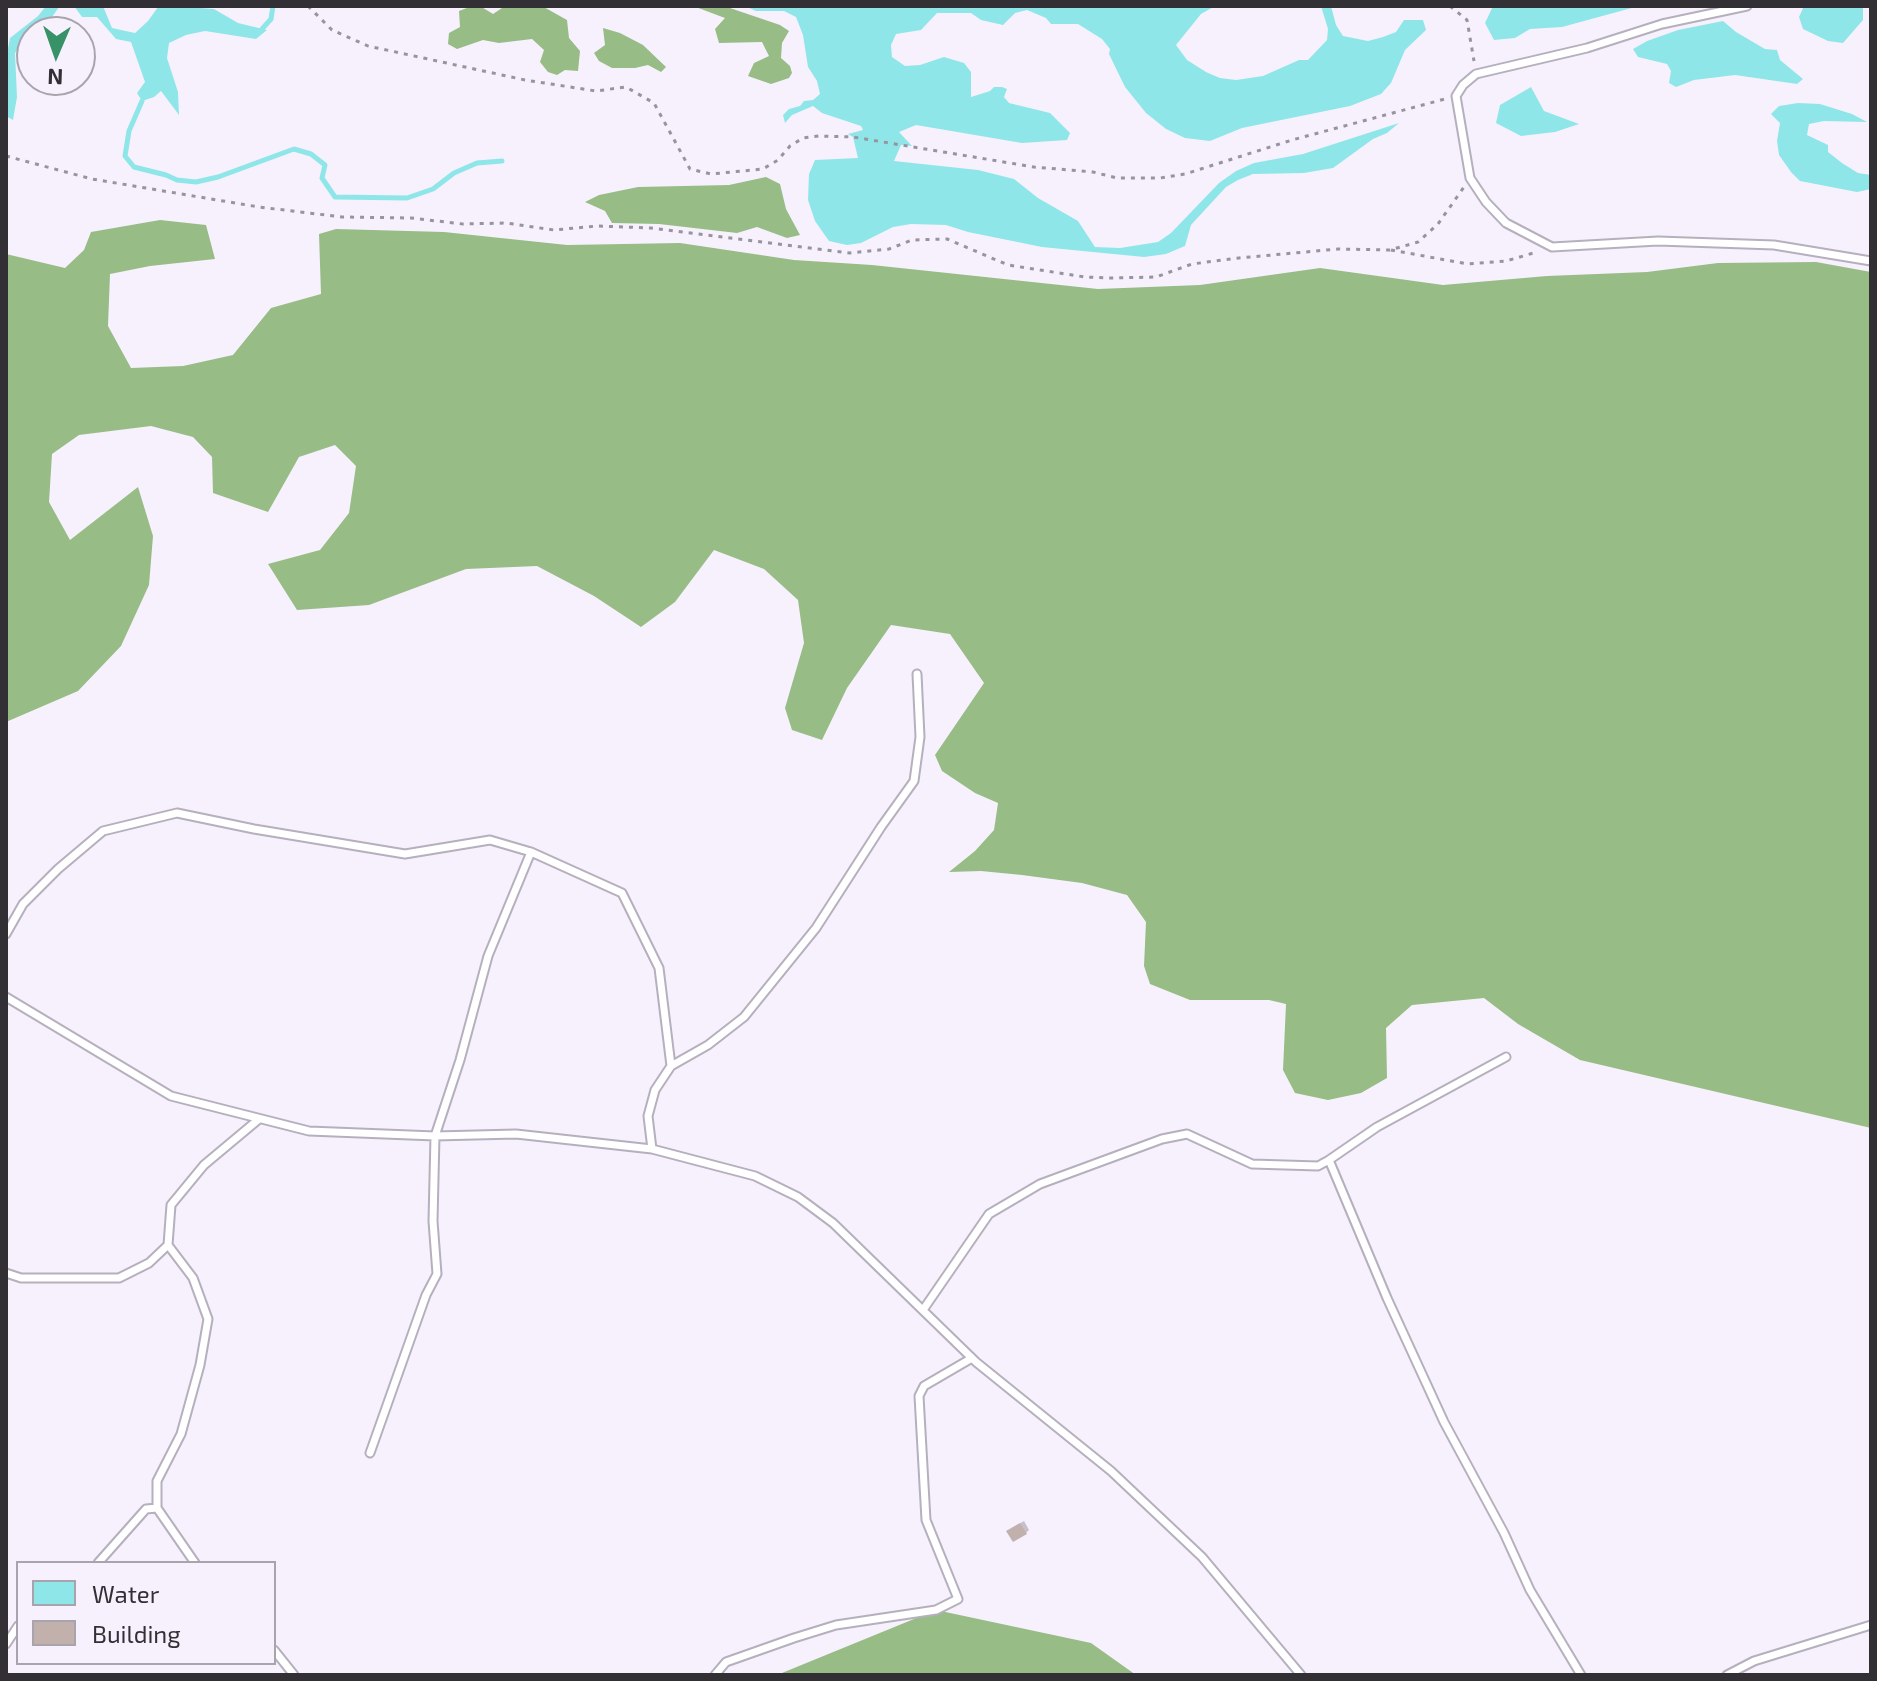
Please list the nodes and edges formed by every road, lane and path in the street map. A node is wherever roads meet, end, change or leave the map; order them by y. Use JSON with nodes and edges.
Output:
{"nodes":[{"id":1,"x":308,"y":6,"type":"edge"},
{"id":2,"x":1450,"y":6,"type":"edge"},
{"id":3,"x":1747,"y":6,"type":"edge"},
{"id":4,"x":1476,"y":74,"type":"junction"},
{"id":5,"x":1456,"y":96,"type":"junction"},
{"id":6,"x":6,"y":156,"type":"edge"},
{"id":7,"x":1470,"y":178,"type":"junction"},
{"id":8,"x":1552,"y":247,"type":"junction"},
{"id":9,"x":1390,"y":250,"type":"junction"},
{"id":10,"x":1871,"y":261,"type":"edge"},
{"id":11,"x":917,"y":674,"type":"dead end"},
{"id":12,"x":531,"y":852,"type":"junction"},
{"id":13,"x":6,"y":934,"type":"edge"},
{"id":14,"x":6,"y":997,"type":"edge"},
{"id":15,"x":1506,"y":1057,"type":"dead end"},
{"id":16,"x":671,"y":1066,"type":"junction"},
{"id":17,"x":259,"y":1119,"type":"junction"},
{"id":18,"x":435,"y":1136,"type":"junction"},
{"id":19,"x":652,"y":1149,"type":"junction"},
{"id":20,"x":1329,"y":1160,"type":"junction"},
{"id":21,"x":168,"y":1245,"type":"junction"},
{"id":22,"x":6,"y":1273,"type":"edge"},
{"id":23,"x":923,"y":1310,"type":"junction"},
{"id":24,"x":972,"y":1358,"type":"junction"},
{"id":25,"x":370,"y":1453,"type":"dead end"},
{"id":26,"x":157,"y":1508,"type":"junction"},
{"id":27,"x":100,"y":1561,"type":"edge"},
{"id":28,"x":194,"y":1561,"type":"edge"},
{"id":29,"x":1871,"y":1625,"type":"edge"},
{"id":30,"x":276,"y":1652,"type":"edge"},
{"id":31,"x":294,"y":1675,"type":"edge"},
{"id":32,"x":715,"y":1675,"type":"edge"},
{"id":33,"x":1301,"y":1675,"type":"edge"},
{"id":34,"x":1581,"y":1675,"type":"edge"},
{"id":35,"x":1727,"y":1675,"type":"edge"}],
"edges":[{"from":1,"to":5,"type":"path"},
{"from":2,"to":4,"type":"path"},
{"from":3,"to":4,"type":"lane"},
{"from":4,"to":5,"type":"lane"},
{"from":5,"to":7,"type":"lane"},
{"from":6,"to":9,"type":"path"},
{"from":7,"to":8,"type":"lane"},
{"from":7,"to":9,"type":"path"},
{"from":8,"to":9,"type":"path"},
{"from":8,"to":10,"type":"lane"},
{"from":11,"to":16,"type":"lane"},
{"from":12,"to":13,"type":"lane"},
{"from":12,"to":16,"type":"lane"},
{"from":12,"to":18,"type":"lane"},
{"from":14,"to":17,"type":"lane"},
{"from":15,"to":20,"type":"lane"},
{"from":16,"to":19,"type":"lane"},
{"from":17,"to":18,"type":"lane"},
{"from":17,"to":21,"type":"lane"},
{"from":18,"to":19,"type":"lane"},
{"from":18,"to":25,"type":"lane"},
{"from":19,"to":23,"type":"lane"},
{"from":20,"to":23,"type":"lane"},
{"from":20,"to":34,"type":"lane"},
{"from":21,"to":22,"type":"lane"},
{"from":21,"to":26,"type":"lane"},
{"from":23,"to":24,"type":"lane"},
{"from":24,"to":32,"type":"lane"},
{"from":24,"to":33,"type":"lane"},
{"from":26,"to":27,"type":"lane"},
{"from":26,"to":28,"type":"lane"},
{"from":29,"to":35,"type":"lane"},
{"from":30,"to":31,"type":"lane"}]}
